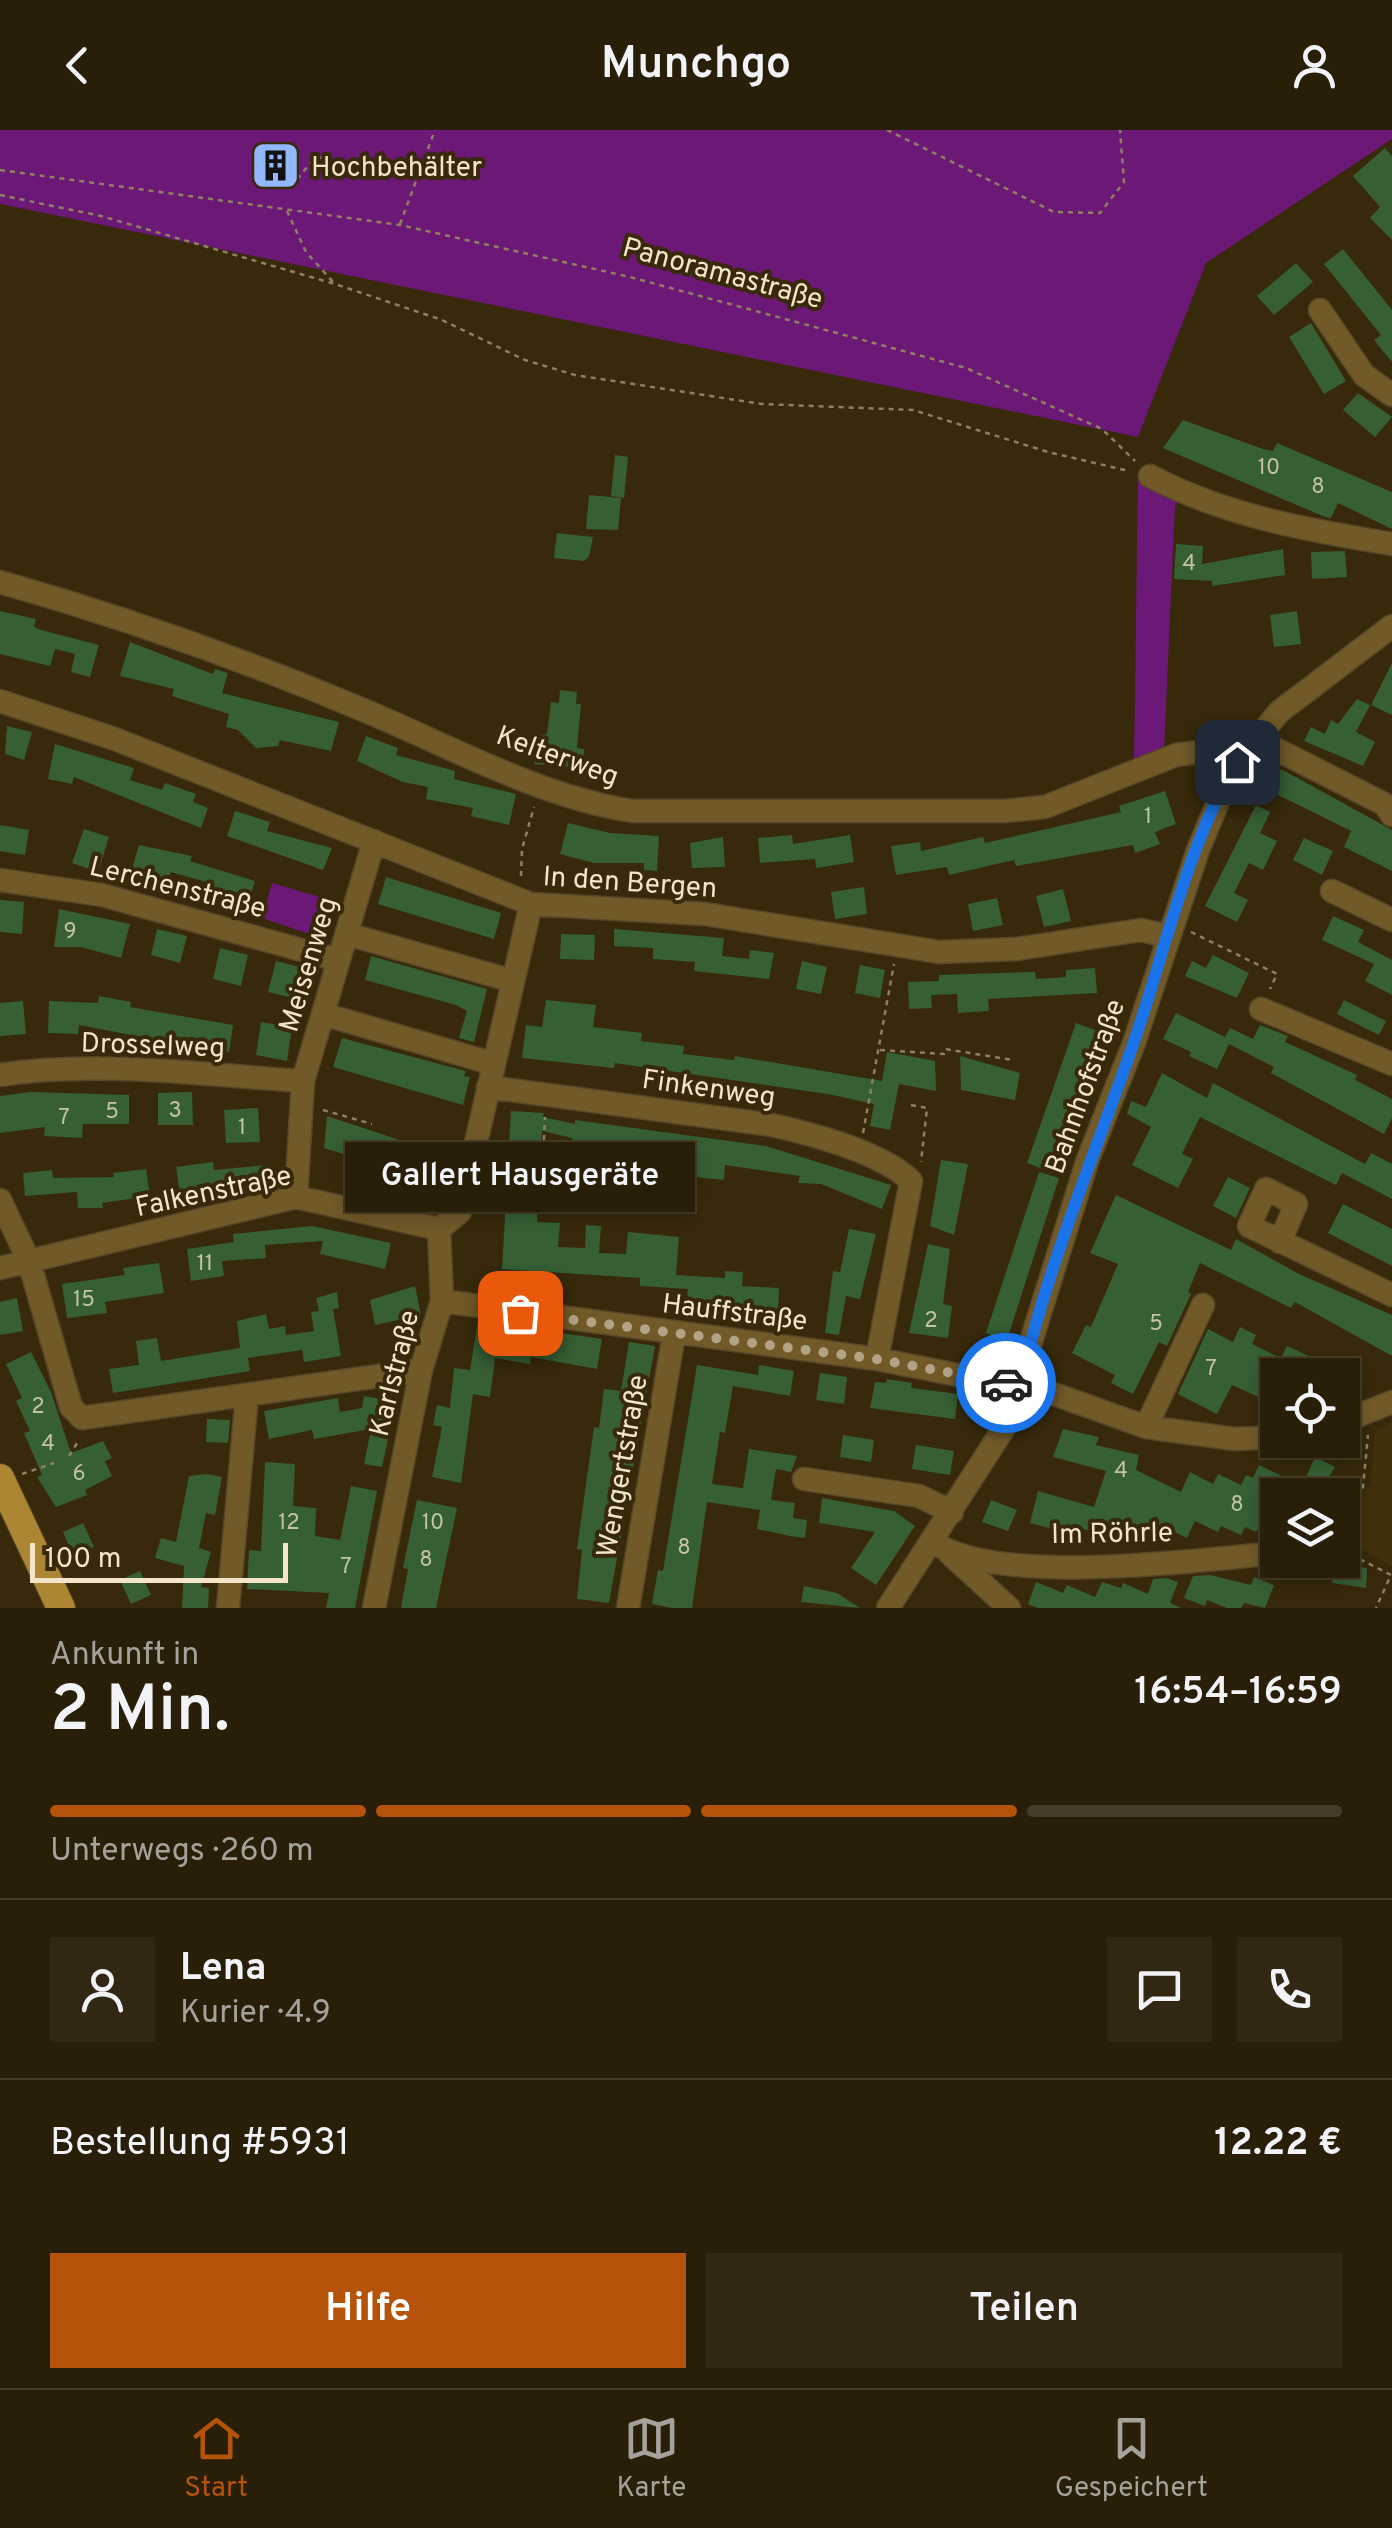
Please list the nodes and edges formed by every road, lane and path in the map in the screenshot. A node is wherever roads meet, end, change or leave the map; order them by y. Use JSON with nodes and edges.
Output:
{"nodes":[{"id":1,"x":436,"y":130,"type":"edge"},
{"id":2,"x":887,"y":130,"type":"edge"},
{"id":3,"x":1120,"y":130,"type":"edge"},
{"id":4,"x":325,"y":156,"type":"dead end"},
{"id":5,"x":0,"y":170,"type":"edge"},
{"id":6,"x":291,"y":187,"type":"dead end"},
{"id":7,"x":0,"y":195,"type":"edge"},
{"id":8,"x":287,"y":210,"type":"junction"},
{"id":9,"x":400,"y":225,"type":"junction"},
{"id":10,"x":334,"y":284,"type":"junction"},
{"id":11,"x":1320,"y":310,"type":"dead end"},
{"id":12,"x":1392,"y":395,"type":"edge"},
{"id":13,"x":1150,"y":476,"type":"junction"},
{"id":14,"x":1392,"y":544,"type":"edge"},
{"id":15,"x":0,"y":582,"type":"edge"},
{"id":16,"x":1390,"y":634,"type":"edge"},
{"id":17,"x":0,"y":701,"type":"edge"},
{"id":18,"x":1254,"y":738,"type":"junction"},
{"id":19,"x":1237,"y":762,"type":"junction"},
{"id":20,"x":538,"y":786,"type":"junction"},
{"id":21,"x":1392,"y":815,"type":"edge"},
{"id":22,"x":374,"y":842,"type":"junction"},
{"id":23,"x":0,"y":880,"type":"edge"},
{"id":24,"x":523,"y":881,"type":"dead end"},
{"id":25,"x":1332,"y":890,"type":"dead end"},
{"id":26,"x":531,"y":904,"type":"junction"},
{"id":27,"x":1392,"y":920,"type":"edge"},
{"id":28,"x":1170,"y":929,"type":"junction"},
{"id":29,"x":347,"y":934,"type":"junction"},
{"id":30,"x":897,"y":948,"type":"junction"},
{"id":31,"x":338,"y":960,"type":"junction"},
{"id":32,"x":513,"y":981,"type":"junction"},
{"id":33,"x":1262,"y":1008,"type":"joint"},
{"id":34,"x":322,"y":1014,"type":"junction"},
{"id":35,"x":879,"y":1049,"type":"junction"},
{"id":36,"x":1012,"y":1060,"type":"dead end"},
{"id":37,"x":1392,"y":1064,"type":"edge"},
{"id":38,"x":0,"y":1075,"type":"edge"},
{"id":39,"x":491,"y":1075,"type":"junction"},
{"id":40,"x":303,"y":1092,"type":"junction"},
{"id":41,"x":546,"y":1096,"type":"junction"},
{"id":42,"x":911,"y":1104,"type":"dead end"},
{"id":43,"x":372,"y":1124,"type":"dead end"},
{"id":44,"x":417,"y":1144,"type":"dead end"},
{"id":45,"x":859,"y":1154,"type":"junction"},
{"id":46,"x":471,"y":1160,"type":"junction"},
{"id":47,"x":542,"y":1180,"type":"dead end"},
{"id":48,"x":912,"y":1181,"type":"junction"},
{"id":49,"x":296,"y":1198,"type":"junction"},
{"id":50,"x":0,"y":1200,"type":"edge"},
{"id":51,"x":438,"y":1229,"type":"junction"},
{"id":52,"x":1280,"y":1242,"type":"dead end"},
{"id":53,"x":28,"y":1260,"type":"junction"},
{"id":54,"x":0,"y":1268,"type":"edge"},
{"id":55,"x":1392,"y":1295,"type":"edge"},
{"id":56,"x":442,"y":1301,"type":"junction"},
{"id":57,"x":1203,"y":1305,"type":"dead end"},
{"id":58,"x":674,"y":1334,"type":"junction"},
{"id":59,"x":876,"y":1359,"type":"junction"},
{"id":60,"x":421,"y":1370,"type":"junction"},
{"id":61,"x":1020,"y":1386,"type":"junction"},
{"id":62,"x":247,"y":1395,"type":"junction"},
{"id":63,"x":1392,"y":1402,"type":"edge"},
{"id":64,"x":1370,"y":1413,"type":"junction"},
{"id":65,"x":1360,"y":1416,"type":"edge"},
{"id":66,"x":1146,"y":1427,"type":"junction"},
{"id":67,"x":1260,"y":1438,"type":"edge"},
{"id":68,"x":54,"y":1463,"type":"dead end"},
{"id":69,"x":804,"y":1479,"type":"dead end"},
{"id":70,"x":1,"y":1480,"type":"edge"},
{"id":71,"x":1360,"y":1492,"type":"edge"},
{"id":72,"x":952,"y":1512,"type":"junction"},
{"id":73,"x":941,"y":1548,"type":"junction"},
{"id":74,"x":1260,"y":1554,"type":"edge"},
{"id":75,"x":1360,"y":1560,"type":"edge"},
{"id":76,"x":61,"y":1608,"type":"edge"},
{"id":77,"x":228,"y":1608,"type":"edge"},
{"id":78,"x":374,"y":1608,"type":"edge"},
{"id":79,"x":628,"y":1608,"type":"edge"},
{"id":80,"x":888,"y":1608,"type":"edge"},
{"id":81,"x":1009,"y":1608,"type":"edge"},
{"id":82,"x":1376,"y":1608,"type":"edge"}],
"edges":[{"from":1,"to":9,"type":"path"},
{"from":2,"to":3,"type":"path"},
{"from":4,"to":6,"type":"path"},
{"from":5,"to":8,"type":"path","name":"Panoramastraße"},
{"from":7,"to":10,"type":"path"},
{"from":8,"to":9,"type":"path","name":"Panoramastraße"},
{"from":8,"to":10,"type":"path"},
{"from":9,"to":13,"type":"path","name":"Panoramastraße"},
{"from":10,"to":13,"type":"path"},
{"from":11,"to":12,"type":"street"},
{"from":13,"to":14,"type":"street"},
{"from":15,"to":20,"type":"street","name":"Kelterweg"},
{"from":16,"to":18,"type":"street","name":"Bahnhofstraße"},
{"from":17,"to":22,"type":"street","name":"In den Bergen"},
{"from":18,"to":19,"type":"street","name":"Bahnhofstraße"},
{"from":18,"to":21,"type":"street"},
{"from":19,"to":20,"type":"street","name":"Kelterweg"},
{"from":19,"to":28,"type":"street","name":"Bahnhofstraße"},
{"from":20,"to":24,"type":"path"},
{"from":22,"to":26,"type":"street","name":"In den Bergen"},
{"from":22,"to":29,"type":"street","name":"Meisenweg"},
{"from":23,"to":31,"type":"street","name":"Lerchenstraße"},
{"from":25,"to":27,"type":"street"},
{"from":26,"to":30,"type":"street","name":"In den Bergen"},
{"from":26,"to":32,"type":"street"},
{"from":28,"to":30,"type":"street","name":"In den Bergen"},
{"from":28,"to":33,"type":"path"},
{"from":28,"to":61,"type":"street","name":"Bahnhofstraße"},
{"from":29,"to":31,"type":"street","name":"Meisenweg"},
{"from":29,"to":32,"type":"street"},
{"from":30,"to":35,"type":"path"},
{"from":31,"to":34,"type":"street","name":"Meisenweg"},
{"from":32,"to":39,"type":"street"},
{"from":33,"to":37,"type":"street"},
{"from":34,"to":39,"type":"street","name":"Finkenweg"},
{"from":34,"to":40,"type":"street","name":"Meisenweg"},
{"from":35,"to":36,"type":"path"},
{"from":35,"to":45,"type":"path"},
{"from":38,"to":40,"type":"street","name":"Drosselweg"},
{"from":39,"to":41,"type":"street","name":"Finkenweg"},
{"from":39,"to":46,"type":"street"},
{"from":40,"to":43,"type":"path"},
{"from":40,"to":49,"type":"street","name":"Meisenweg"},
{"from":41,"to":45,"type":"street","name":"Finkenweg"},
{"from":41,"to":47,"type":"path"},
{"from":42,"to":48,"type":"path"},
{"from":44,"to":46,"type":"path"},
{"from":45,"to":48,"type":"street","name":"Finkenweg"},
{"from":46,"to":51,"type":"street"},
{"from":48,"to":59,"type":"street"},
{"from":49,"to":51,"type":"street","name":"Falkenstraße"},
{"from":49,"to":53,"type":"street","name":"Falkenstraße"},
{"from":50,"to":53,"type":"street"},
{"from":51,"to":56,"type":"street","name":"Karlstraße"},
{"from":52,"to":55,"type":"street"},
{"from":53,"to":54,"type":"street","name":"Falkenstraße"},
{"from":53,"to":62,"type":"street"},
{"from":56,"to":58,"type":"street","name":"Hauffstraße"},
{"from":56,"to":60,"type":"street","name":"Karlstraße"},
{"from":57,"to":66,"type":"street"},
{"from":58,"to":59,"type":"street","name":"Hauffstraße"},
{"from":58,"to":79,"type":"street","name":"Wengertstraße"},
{"from":59,"to":61,"type":"street","name":"Hauffstraße"},
{"from":60,"to":62,"type":"street"},
{"from":60,"to":78,"type":"street","name":"Karlstraße"},
{"from":61,"to":66,"type":"street","name":"Hauffstraße"},
{"from":61,"to":72,"type":"street","name":"Bahnhofstraße"},
{"from":62,"to":77,"type":"street"},
{"from":63,"to":64,"type":"street"},
{"from":64,"to":65,"type":"street"},
{"from":64,"to":71,"type":"path"},
{"from":66,"to":67,"type":"street","name":"Hauffstraße"},
{"from":68,"to":70,"type":"path"},
{"from":69,"to":72,"type":"street"},
{"from":70,"to":76,"type":"main road"},
{"from":72,"to":73,"type":"street","name":"Bahnhofstraße"},
{"from":73,"to":74,"type":"street","name":"Im Röhrle"},
{"from":73,"to":80,"type":"street","name":"Bahnhofstraße"},
{"from":73,"to":81,"type":"street"},
{"from":75,"to":82,"type":"path"}]}
